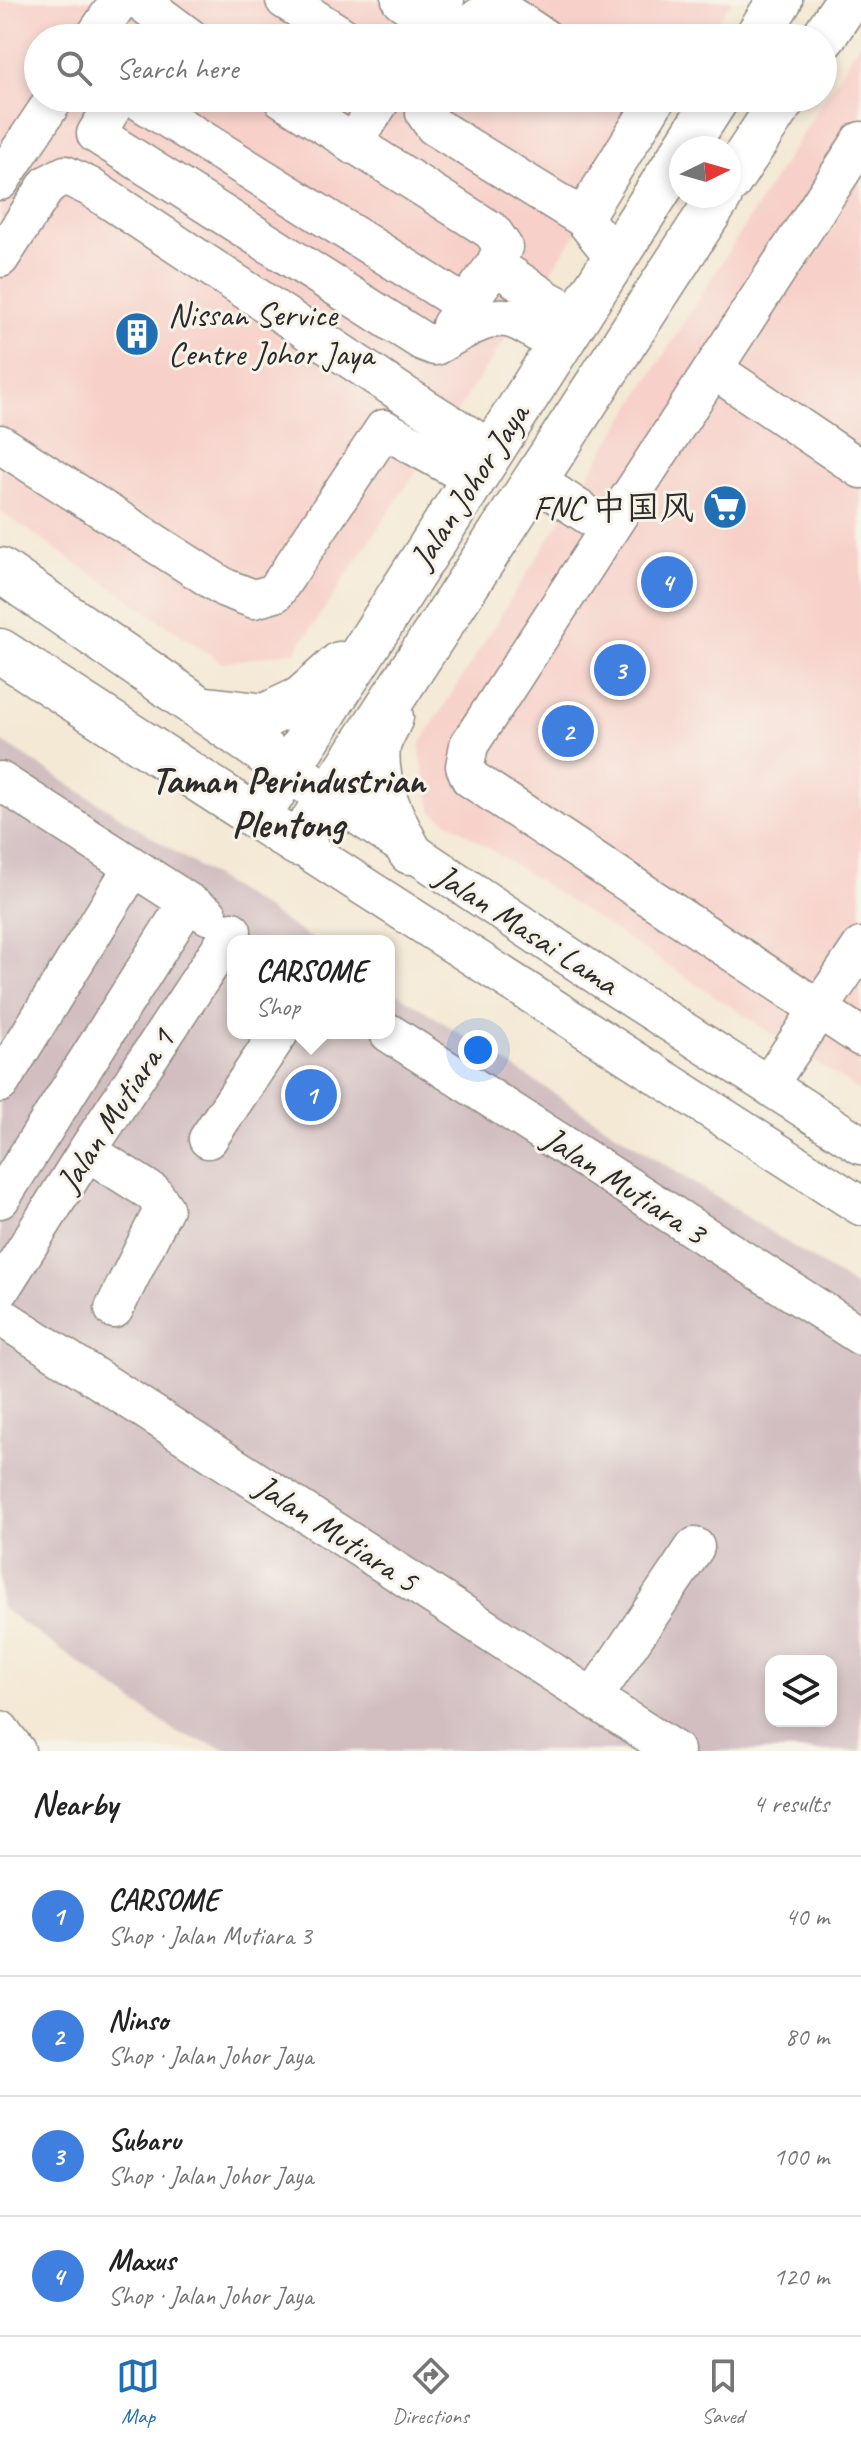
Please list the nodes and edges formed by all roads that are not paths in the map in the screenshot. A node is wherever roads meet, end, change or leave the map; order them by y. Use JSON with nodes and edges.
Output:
{"nodes":[{"id":1,"x":120,"y":0,"type":"edge"},
{"id":2,"x":285,"y":0,"type":"edge"},
{"id":3,"x":780,"y":0,"type":"edge"},
{"id":4,"x":848,"y":0,"type":"edge"},
{"id":5,"x":104,"y":24,"type":"edge"},
{"id":6,"x":323,"y":24,"type":"edge"},
{"id":7,"x":474,"y":24,"type":"edge"},
{"id":8,"x":523,"y":24,"type":"edge"},
{"id":9,"x":765,"y":24,"type":"edge"},
{"id":10,"x":832,"y":24,"type":"edge"},
{"id":11,"x":45,"y":112,"type":"edge"},
{"id":12,"x":68,"y":112,"type":"edge"},
{"id":13,"x":109,"y":112,"type":"edge"},
{"id":14,"x":157,"y":112,"type":"edge"},
{"id":15,"x":303,"y":112,"type":"edge"},
{"id":16,"x":373,"y":112,"type":"edge"},
{"id":17,"x":425,"y":112,"type":"edge"},
{"id":18,"x":647,"y":112,"type":"edge"},
{"id":19,"x":708,"y":112,"type":"edge"},
{"id":20,"x":775,"y":112,"type":"edge"},
{"id":21,"x":96,"y":134,"type":"junction"},
{"id":22,"x":693,"y":136,"type":"edge"},
{"id":23,"x":861,"y":141,"type":"edge"},
{"id":24,"x":353,"y":145,"type":"junction"},
{"id":25,"x":741,"y":164,"type":"edge"},
{"id":26,"x":669,"y":174,"type":"edge"},
{"id":27,"x":0,"y":181,"type":"edge"},
{"id":28,"x":712,"y":208,"type":"edge"},
{"id":29,"x":583,"y":218,"type":"junction"},
{"id":30,"x":0,"y":258,"type":"edge"},
{"id":31,"x":615,"y":258,"type":"junction"},
{"id":32,"x":495,"y":265,"type":"junction"},
{"id":33,"x":465,"y":305,"type":"junction"},
{"id":34,"x":568,"y":331,"type":"junction"},
{"id":35,"x":435,"y":346,"type":"junction"},
{"id":36,"x":713,"y":369,"type":"junction"},
{"id":37,"x":406,"y":396,"type":"junction"},
{"id":38,"x":384,"y":429,"type":"junction"},
{"id":39,"x":0,"y":444,"type":"edge"},
{"id":40,"x":483,"y":464,"type":"junction"},
{"id":41,"x":861,"y":469,"type":"edge"},
{"id":42,"x":535,"y":480,"type":"junction"},
{"id":43,"x":609,"y":529,"type":"junction"},
{"id":44,"x":0,"y":570,"type":"edge"},
{"id":45,"x":377,"y":630,"type":"junction"},
{"id":46,"x":0,"y":651,"type":"edge"},
{"id":47,"x":417,"y":661,"type":"junction"},
{"id":48,"x":201,"y":709,"type":"junction"},
{"id":49,"x":289,"y":769,"type":"junction"},
{"id":50,"x":0,"y":781,"type":"edge"},
{"id":51,"x":329,"y":796,"type":"junction"},
{"id":52,"x":257,"y":818,"type":"junction"},
{"id":53,"x":298,"y":844,"type":"junction"},
{"id":54,"x":410,"y":852,"type":"junction"},
{"id":55,"x":133,"y":867,"type":"junction"},
{"id":56,"x":188,"y":902,"type":"junction"},
{"id":57,"x":238,"y":935,"type":"edge"},
{"id":58,"x":861,"y":947,"type":"edge"},
{"id":59,"x":227,"y":954,"type":"edge"},
{"id":60,"x":618,"y":989,"type":"junction"},
{"id":61,"x":818,"y":1011,"type":"junction"},
{"id":62,"x":590,"y":1032,"type":"junction"},
{"id":63,"x":395,"y":1037,"type":"edge"},
{"id":64,"x":861,"y":1037,"type":"edge"},
{"id":65,"x":275,"y":1039,"type":"edge"},
{"id":66,"x":0,"y":1083,"type":"edge"},
{"id":67,"x":768,"y":1085,"type":"junction"},
{"id":68,"x":208,"y":1139,"type":"dead end"},
{"id":69,"x":861,"y":1145,"type":"edge"},
{"id":70,"x":87,"y":1151,"type":"junction"},
{"id":71,"x":0,"y":1199,"type":"edge"},
{"id":72,"x":861,"y":1206,"type":"edge"},
{"id":73,"x":0,"y":1290,"type":"edge"},
{"id":74,"x":114,"y":1309,"type":"dead end"},
{"id":75,"x":0,"y":1316,"type":"edge"},
{"id":76,"x":861,"y":1336,"type":"edge"},
{"id":77,"x":695,"y":1547,"type":"dead end"},
{"id":78,"x":593,"y":1698,"type":"junction"},
{"id":79,"x":0,"y":1730,"type":"edge"},
{"id":80,"x":16,"y":1751,"type":"edge"},
{"id":81,"x":675,"y":1751,"type":"edge"}],
"edges":[{"from":1,"to":5,"type":"street"},
{"from":2,"to":6,"type":"street"},
{"from":3,"to":9,"type":"main road"},
{"from":4,"to":10,"type":"main road"},
{"from":7,"to":8,"type":"street"},
{"from":11,"to":27,"type":"street"},
{"from":12,"to":21,"type":"street"},
{"from":13,"to":21,"type":"street"},
{"from":14,"to":33,"type":"street"},
{"from":15,"to":24,"type":"street"},
{"from":16,"to":24,"type":"street"},
{"from":17,"to":29,"type":"street"},
{"from":18,"to":29,"type":"street"},
{"from":19,"to":22,"type":"main road"},
{"from":20,"to":25,"type":"main road"},
{"from":21,"to":35,"type":"street"},
{"from":23,"to":36,"type":"street"},
{"from":24,"to":32,"type":"street"},
{"from":26,"to":31,"type":"main road","name":"Jalan Johor Jaya"},
{"from":28,"to":42,"type":"main road","name":"Jalan Johor Jaya"},
{"from":29,"to":31,"type":"street"},
{"from":30,"to":37,"type":"street"},
{"from":31,"to":34,"type":"main road","name":"Jalan Johor Jaya"},
{"from":32,"to":33,"type":"street"},
{"from":32,"to":34,"type":"street"},
{"from":33,"to":35,"type":"street"},
{"from":34,"to":35,"type":"street"},
{"from":34,"to":40,"type":"main road","name":"Jalan Johor Jaya"},
{"from":36,"to":41,"type":"street"},
{"from":36,"to":43,"type":"street"},
{"from":37,"to":38,"type":"street"},
{"from":37,"to":40,"type":"street"},
{"from":38,"to":39,"type":"street"},
{"from":38,"to":40,"type":"street"},
{"from":40,"to":45,"type":"main road","name":"Jalan Johor Jaya"},
{"from":42,"to":43,"type":"street"},
{"from":42,"to":47,"type":"main road","name":"Jalan Johor Jaya"},
{"from":43,"to":61,"type":"street"},
{"from":44,"to":48,"type":"main road","name":"Jalan Masai Lama"},
{"from":45,"to":48,"type":"main road"},
{"from":45,"to":49,"type":"main road","name":"Jalan Johor Jaya"},
{"from":46,"to":52,"type":"main road","name":"Jalan Masai Lama"},
{"from":47,"to":51,"type":"main road","name":"Jalan Johor Jaya"},
{"from":47,"to":54,"type":"main road"},
{"from":48,"to":49,"type":"main road","name":"Jalan Masai Lama"},
{"from":49,"to":51,"type":"main road","name":"Jalan Masai Lama"},
{"from":49,"to":52,"type":"main road","name":"Jalan Johor Jaya"},
{"from":50,"to":55,"type":"street"},
{"from":51,"to":53,"type":"main road","name":"Jalan Johor Jaya"},
{"from":51,"to":54,"type":"street","name":"Jalan Masai Lama"},
{"from":52,"to":53,"type":"main road","name":"Jalan Masai Lama"},
{"from":53,"to":62,"type":"street","name":"Jalan Masai Lama"},
{"from":54,"to":60,"type":"street","name":"Jalan Masai Lama"},
{"from":55,"to":56,"type":"street"},
{"from":55,"to":66,"type":"street"},
{"from":56,"to":57,"type":"street"},
{"from":56,"to":71,"type":"street","name":"Jalan Mutiara 1"},
{"from":58,"to":61,"type":"street"},
{"from":59,"to":70,"type":"street","name":"Jalan Mutiara 1"},
{"from":60,"to":62,"type":"street"},
{"from":60,"to":67,"type":"street","name":"Jalan Masai Lama"},
{"from":61,"to":64,"type":"street"},
{"from":61,"to":67,"type":"street"},
{"from":62,"to":72,"type":"street","name":"Jalan Masai Lama"},
{"from":63,"to":76,"type":"street","name":"Jalan Mutiara 3"},
{"from":65,"to":68,"type":"street"},
{"from":67,"to":69,"type":"street","name":"Jalan Masai Lama"},
{"from":70,"to":73,"type":"street","name":"Jalan Mutiara 1"},
{"from":70,"to":74,"type":"street"},
{"from":75,"to":78,"type":"street","name":"Jalan Mutiara 5"},
{"from":77,"to":78,"type":"street"},
{"from":78,"to":81,"type":"street","name":"Jalan Mutiara 5"},
{"from":79,"to":80,"type":"street"}]}
